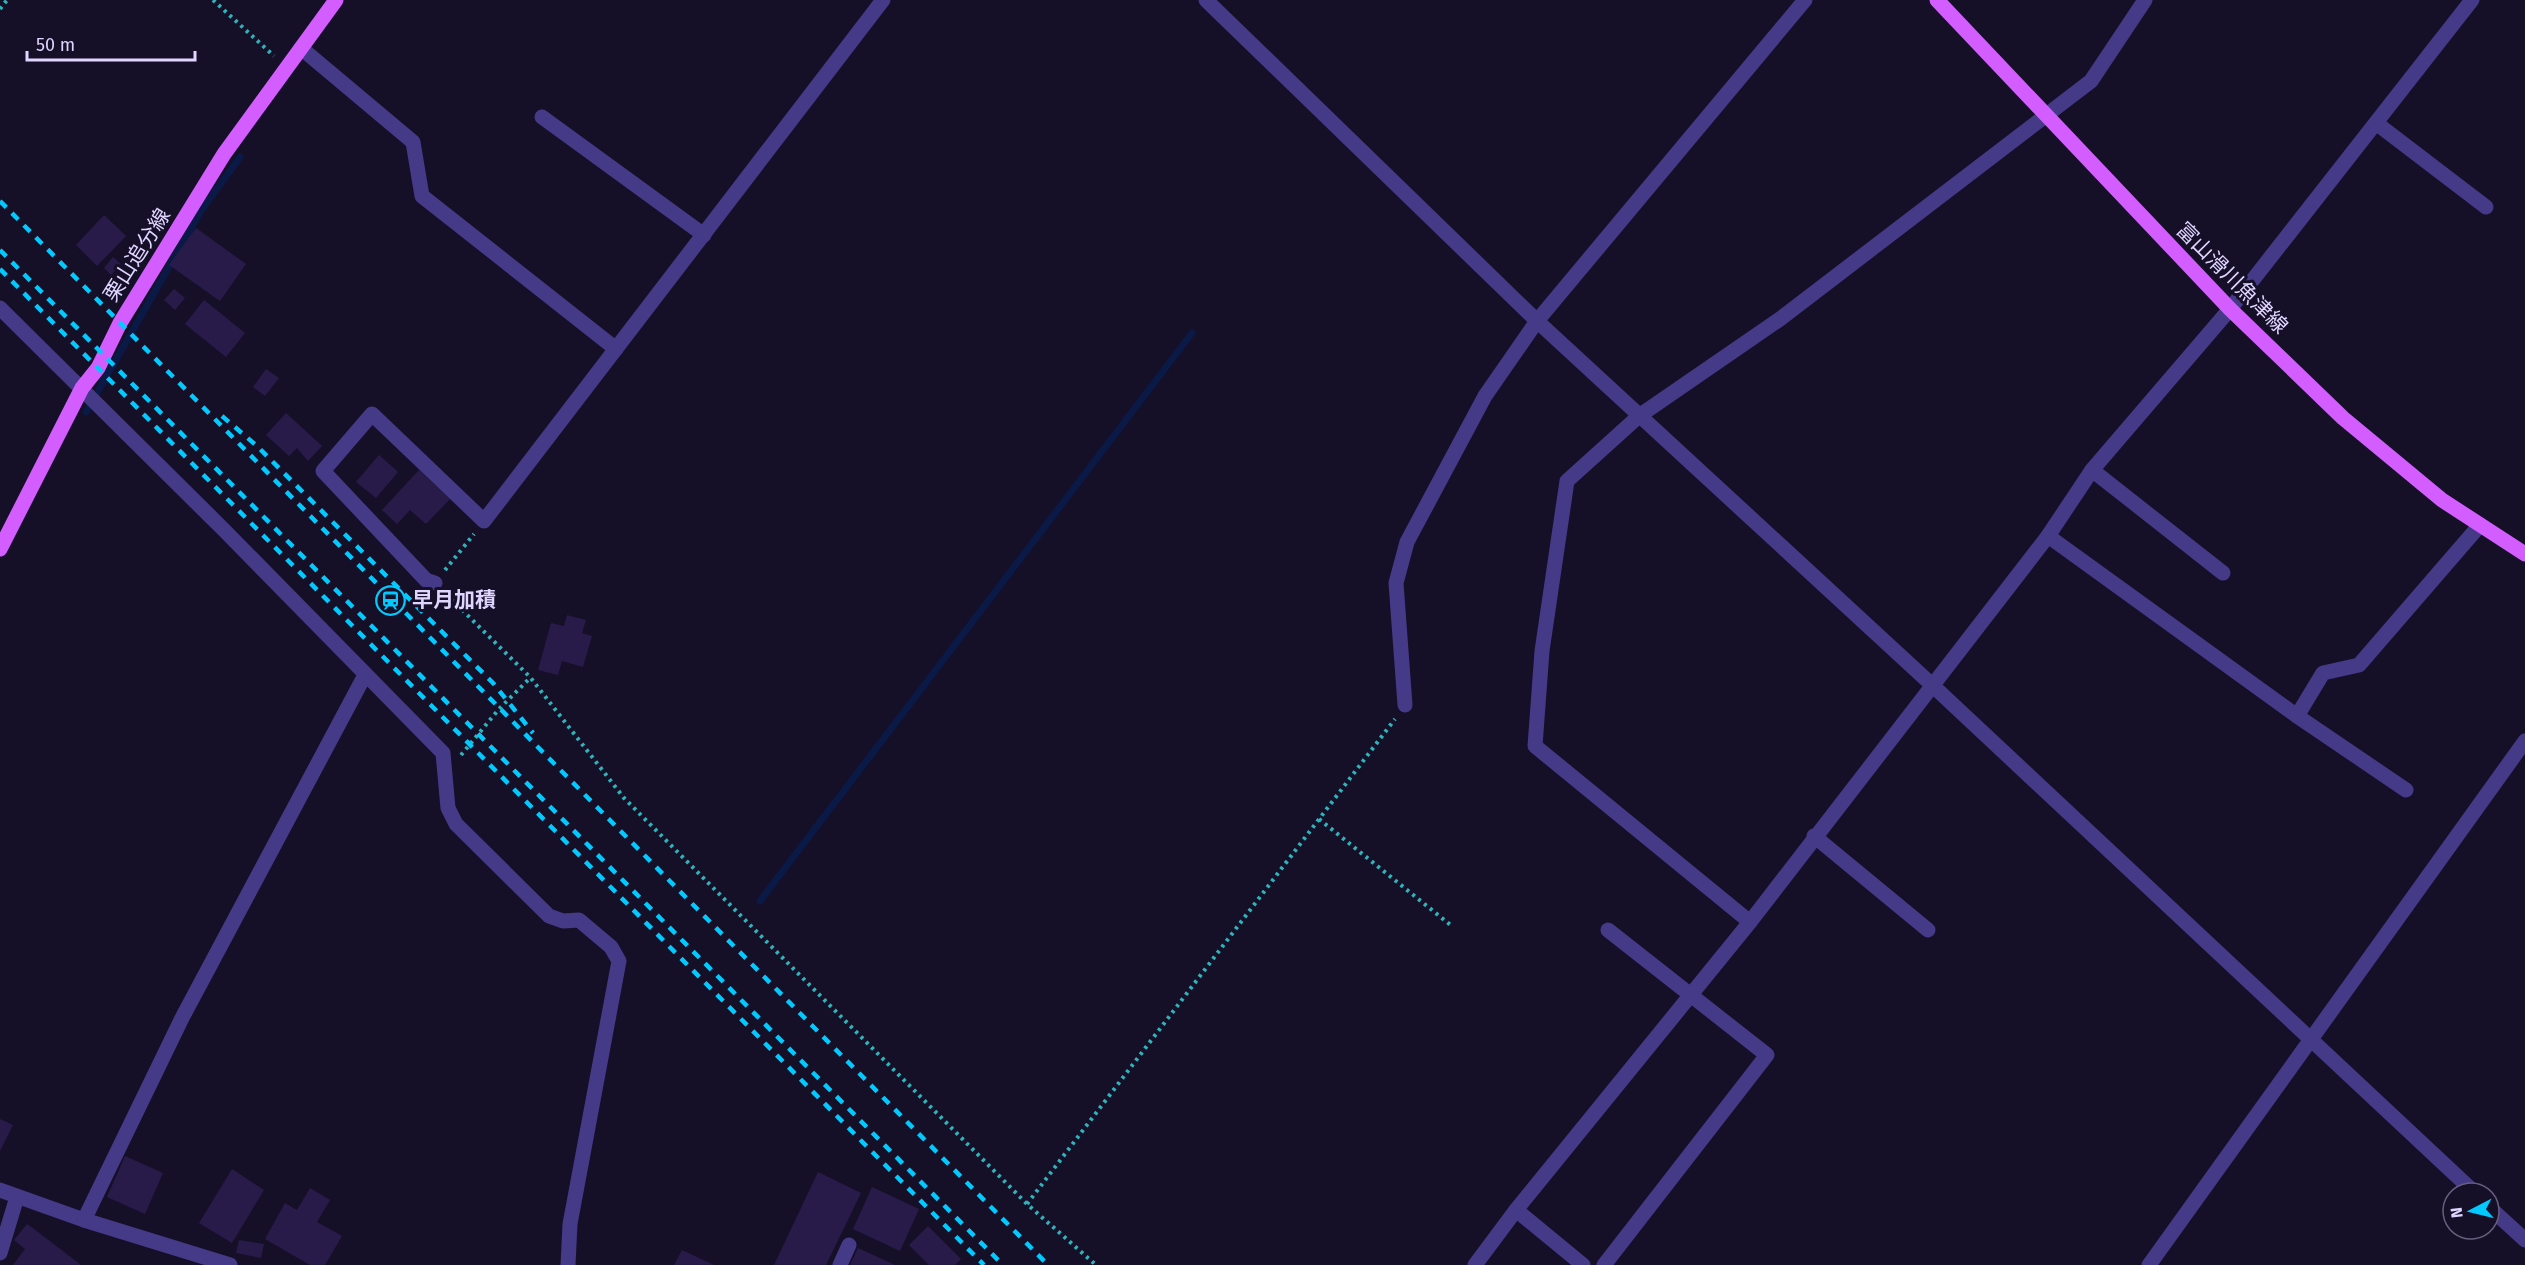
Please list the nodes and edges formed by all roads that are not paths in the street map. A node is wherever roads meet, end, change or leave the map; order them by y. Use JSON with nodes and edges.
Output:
{"nodes":[{"id":1,"x":336,"y":0,"type":"edge"},
{"id":2,"x":883,"y":0,"type":"edge"},
{"id":3,"x":1206,"y":0,"type":"edge"},
{"id":4,"x":1805,"y":0,"type":"edge"},
{"id":5,"x":1937,"y":0,"type":"edge"},
{"id":6,"x":2145,"y":0,"type":"edge"},
{"id":7,"x":2472,"y":0,"type":"edge"},
{"id":8,"x":301,"y":48,"type":"junction"},
{"id":9,"x":2045,"y":115,"type":"junction"},
{"id":10,"x":542,"y":117,"type":"dead end"},
{"id":11,"x":2376,"y":123,"type":"junction"},
{"id":12,"x":2486,"y":207,"type":"dead end"},
{"id":13,"x":704,"y":235,"type":"junction"},
{"id":14,"x":0,"y":308,"type":"edge"},
{"id":15,"x":2230,"y":309,"type":"junction"},
{"id":16,"x":1537,"y":321,"type":"junction"},
{"id":17,"x":616,"y":349,"type":"junction"},
{"id":18,"x":82,"y":388,"type":"junction"},
{"id":19,"x":1640,"y":416,"type":"junction"},
{"id":20,"x":2092,"y":470,"type":"junction"},
{"id":21,"x":2480,"y":525,"type":"junction"},
{"id":22,"x":2048,"y":536,"type":"junction"},
{"id":23,"x":0,"y":549,"type":"edge"},
{"id":24,"x":2525,"y":554,"type":"edge"},
{"id":25,"x":2223,"y":573,"type":"dead end"},
{"id":26,"x":435,"y":583,"type":"road end"},
{"id":27,"x":365,"y":675,"type":"junction"},
{"id":28,"x":1931,"y":684,"type":"junction"},
{"id":29,"x":1405,"y":705,"type":"road end"},
{"id":30,"x":2297,"y":716,"type":"junction"},
{"id":31,"x":2525,"y":741,"type":"edge"},
{"id":32,"x":2406,"y":790,"type":"dead end"},
{"id":33,"x":1814,"y":836,"type":"junction"},
{"id":34,"x":1750,"y":922,"type":"junction"},
{"id":35,"x":1608,"y":930,"type":"dead end"},
{"id":36,"x":1928,"y":930,"type":"dead end"},
{"id":37,"x":1691,"y":994,"type":"junction"},
{"id":38,"x":2310,"y":1040,"type":"junction"},
{"id":39,"x":2462,"y":1181,"type":"edge"},
{"id":40,"x":0,"y":1190,"type":"edge"},
{"id":41,"x":17,"y":1197,"type":"junction"},
{"id":42,"x":1516,"y":1210,"type":"junction"},
{"id":43,"x":2501,"y":1218,"type":"edge"},
{"id":44,"x":84,"y":1220,"type":"junction"},
{"id":45,"x":2525,"y":1240,"type":"edge"},
{"id":46,"x":849,"y":1245,"type":"dead end"},
{"id":47,"x":0,"y":1253,"type":"edge"},
{"id":48,"x":230,"y":1265,"type":"edge"},
{"id":49,"x":568,"y":1265,"type":"edge"},
{"id":50,"x":840,"y":1265,"type":"edge"},
{"id":51,"x":1475,"y":1265,"type":"edge"},
{"id":52,"x":1583,"y":1265,"type":"edge"},
{"id":53,"x":1604,"y":1265,"type":"edge"},
{"id":54,"x":2149,"y":1265,"type":"edge"}],
"edges":[{"from":1,"to":8,"type":"main road","name":"栗山追分線"},
{"from":2,"to":13,"type":"street"},
{"from":3,"to":16,"type":"street"},
{"from":4,"to":16,"type":"street"},
{"from":5,"to":9,"type":"main road","name":"富山滑川魚津線"},
{"from":6,"to":9,"type":"street"},
{"from":7,"to":11,"type":"street"},
{"from":8,"to":17,"type":"street"},
{"from":8,"to":18,"type":"main road","name":"栗山追分線"},
{"from":9,"to":15,"type":"main road","name":"富山滑川魚津線"},
{"from":9,"to":19,"type":"street"},
{"from":10,"to":13,"type":"street"},
{"from":11,"to":12,"type":"street"},
{"from":11,"to":15,"type":"street"},
{"from":13,"to":17,"type":"street"},
{"from":14,"to":18,"type":"street"},
{"from":15,"to":20,"type":"street"},
{"from":15,"to":21,"type":"main road","name":"富山滑川魚津線"},
{"from":16,"to":19,"type":"street"},
{"from":16,"to":29,"type":"street"},
{"from":17,"to":26,"type":"street"},
{"from":18,"to":23,"type":"main road","name":"栗山追分線"},
{"from":18,"to":27,"type":"street"},
{"from":19,"to":28,"type":"street"},
{"from":19,"to":34,"type":"street"},
{"from":20,"to":22,"type":"street"},
{"from":20,"to":25,"type":"street"},
{"from":21,"to":24,"type":"main road","name":"富山滑川魚津線"},
{"from":21,"to":30,"type":"street"},
{"from":22,"to":28,"type":"street"},
{"from":22,"to":30,"type":"street"},
{"from":27,"to":44,"type":"street"},
{"from":27,"to":49,"type":"street"},
{"from":28,"to":33,"type":"street"},
{"from":28,"to":38,"type":"street"},
{"from":30,"to":32,"type":"street"},
{"from":31,"to":38,"type":"street"},
{"from":33,"to":34,"type":"street"},
{"from":33,"to":36,"type":"street"},
{"from":34,"to":37,"type":"street"},
{"from":35,"to":37,"type":"street"},
{"from":37,"to":42,"type":"street"},
{"from":37,"to":53,"type":"street"},
{"from":38,"to":39,"type":"street"},
{"from":38,"to":54,"type":"street"},
{"from":40,"to":41,"type":"street"},
{"from":41,"to":44,"type":"street"},
{"from":41,"to":47,"type":"street"},
{"from":42,"to":51,"type":"street"},
{"from":42,"to":52,"type":"street"},
{"from":43,"to":45,"type":"street"},
{"from":44,"to":48,"type":"street"},
{"from":46,"to":50,"type":"street"}]}
